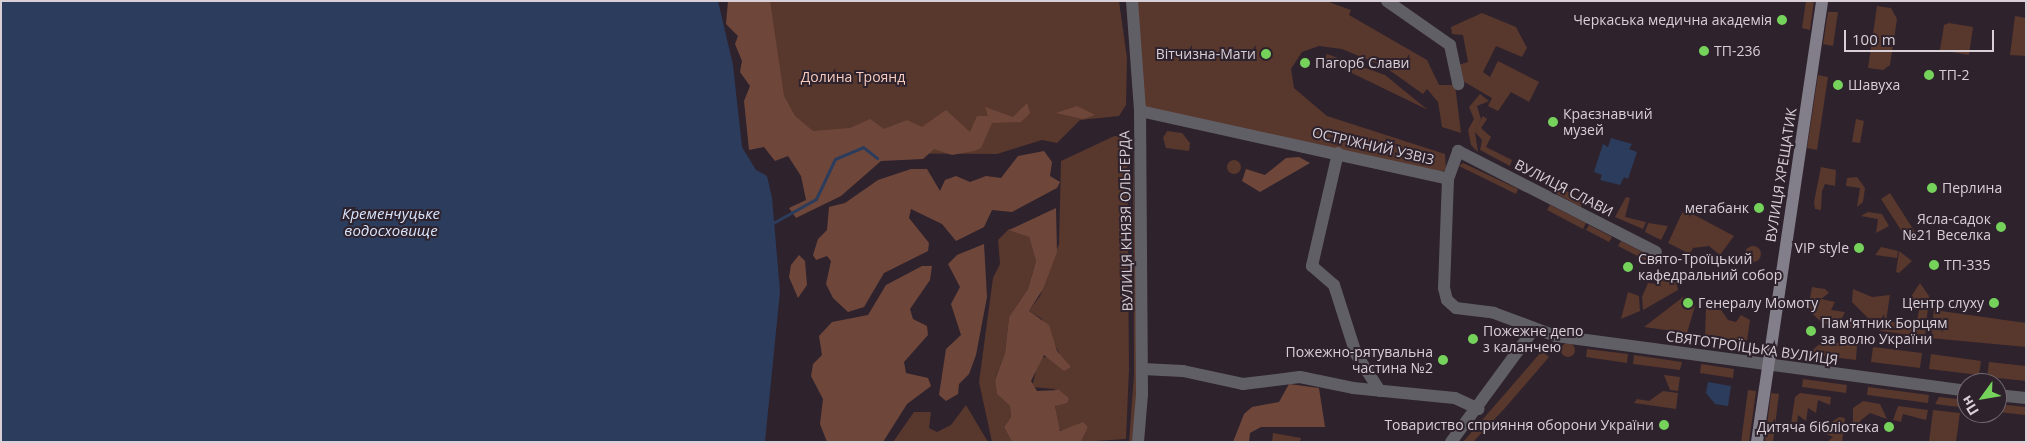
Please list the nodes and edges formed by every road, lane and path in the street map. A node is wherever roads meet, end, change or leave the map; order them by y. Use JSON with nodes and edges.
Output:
{"nodes":[{"id":1,"x":1132,"y":1,"type":"edge"},
{"id":2,"x":1387,"y":1,"type":"edge"},
{"id":3,"x":1822,"y":1,"type":"edge"},
{"id":4,"x":1458,"y":84,"type":"dead end"},
{"id":5,"x":1140,"y":111,"type":"junction"},
{"id":6,"x":1338,"y":153,"type":"junction"},
{"id":7,"x":1448,"y":179,"type":"junction"},
{"id":8,"x":1656,"y":252,"type":"dead end"},
{"id":9,"x":1534,"y":329,"type":"junction"},
{"id":10,"x":1767,"y":365,"type":"junction"},
{"id":11,"x":1142,"y":369,"type":"junction"},
{"id":12,"x":1957,"y":390,"type":"edge"},
{"id":13,"x":1380,"y":391,"type":"junction"},
{"id":14,"x":2007,"y":396,"type":"edge"},
{"id":15,"x":2026,"y":398,"type":"edge"},
{"id":16,"x":1479,"y":409,"type":"junction"},
{"id":17,"x":1138,"y":442,"type":"edge"},
{"id":18,"x":1451,"y":442,"type":"edge"},
{"id":19,"x":1757,"y":442,"type":"edge"}],
"edges":[{"from":1,"to":5,"type":"street","name":"ВУЛИЦЯ КНЯЗЯ ОЛЬГЕРДА"},
{"from":2,"to":4,"type":"street"},
{"from":3,"to":10,"type":"main road","name":"ВУЛИЦЯ ХРЕЩАТИК"},
{"from":5,"to":6,"type":"street","name":"ОСТРІЖНИЙ УЗВІЗ"},
{"from":5,"to":11,"type":"street","name":"ВУЛИЦЯ КНЯЗЯ ОЛЬГЕРДА"},
{"from":6,"to":7,"type":"street","name":"ОСТРІЖНИЙ УЗВІЗ"},
{"from":6,"to":13,"type":"street"},
{"from":7,"to":8,"type":"street","name":"ВУЛИЦЯ СЛАВИ"},
{"from":7,"to":9,"type":"street","name":"ОСТРІЖНИЙ УЗВІЗ"},
{"from":9,"to":10,"type":"street","name":"СВЯТОТРОЇЦЬКА ВУЛИЦЯ"},
{"from":9,"to":16,"type":"street"},
{"from":10,"to":12,"type":"street","name":"СВЯТОТРОЇЦЬКА ВУЛИЦЯ"},
{"from":10,"to":19,"type":"main road","name":"ВУЛИЦЯ ХРЕЩАТИК"},
{"from":11,"to":13,"type":"street"},
{"from":11,"to":17,"type":"street","name":"ВУЛИЦЯ КНЯЗЯ ОЛЬГЕРДА"},
{"from":13,"to":16,"type":"street"},
{"from":14,"to":15,"type":"street"},
{"from":16,"to":18,"type":"street"}]}
